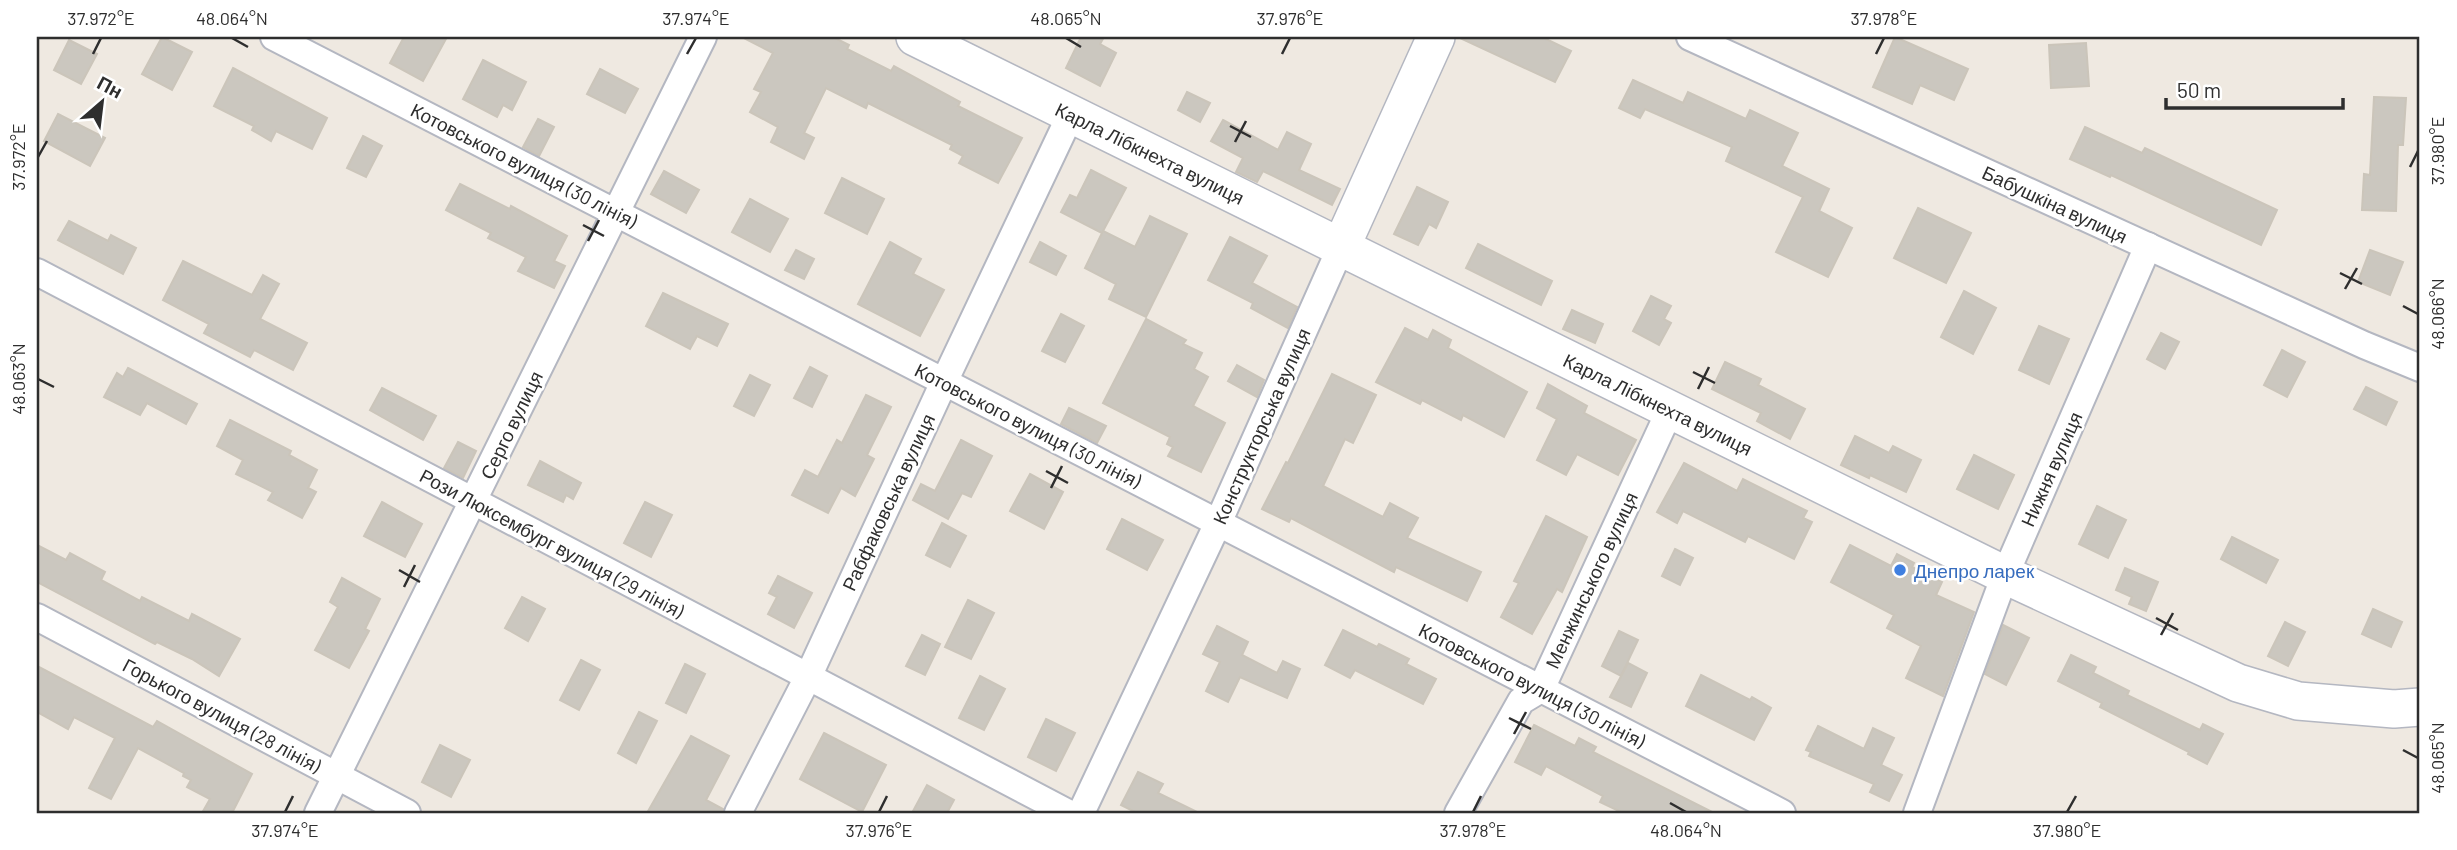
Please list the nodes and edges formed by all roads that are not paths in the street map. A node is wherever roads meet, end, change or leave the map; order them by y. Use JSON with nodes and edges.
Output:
{"nodes":[{"id":1,"x":274,"y":37,"type":"edge"},
{"id":2,"x":703,"y":37,"type":"edge"},
{"id":3,"x":915,"y":37,"type":"edge"},
{"id":4,"x":1436,"y":37,"type":"edge"},
{"id":5,"x":1690,"y":37,"type":"edge"},
{"id":6,"x":1071,"y":114,"type":"junction"},
{"id":7,"x":614,"y":212,"type":"junction"},
{"id":8,"x":2148,"y":246,"type":"junction"},
{"id":9,"x":1341,"y":247,"type":"junction"},
{"id":10,"x":37,"y":272,"type":"edge"},
{"id":11,"x":2420,"y":368,"type":"edge"},
{"id":12,"x":944,"y":382,"type":"junction"},
{"id":13,"x":1670,"y":410,"type":"junction"},
{"id":14,"x":474,"y":502,"type":"junction"},
{"id":15,"x":1218,"y":523,"type":"junction"},
{"id":16,"x":2005,"y":575,"type":"junction"},
{"id":17,"x":37,"y":617,"type":"edge"},
{"id":18,"x":808,"y":677,"type":"junction"},
{"id":19,"x":1541,"y":689,"type":"junction"},
{"id":20,"x":2420,"y":707,"type":"edge"},
{"id":21,"x":337,"y":776,"type":"junction"},
{"id":22,"x":318,"y":813,"type":"edge"},
{"id":23,"x":407,"y":813,"type":"edge"},
{"id":24,"x":738,"y":813,"type":"edge"},
{"id":25,"x":1068,"y":813,"type":"edge"},
{"id":26,"x":1081,"y":813,"type":"edge"},
{"id":27,"x":1458,"y":813,"type":"edge"},
{"id":28,"x":1782,"y":813,"type":"edge"},
{"id":29,"x":1917,"y":813,"type":"edge"}],
"edges":[{"from":1,"to":7,"type":"street","name":"Котовського вулиця (30 лiнiя)"},
{"from":2,"to":7,"type":"street","name":"Серго вулиця"},
{"from":3,"to":6,"type":"street","name":"Карла Лібкнехта вулиця"},
{"from":4,"to":9,"type":"street","name":"Конструкторська вулиця"},
{"from":5,"to":8,"type":"street","name":"Бабушкіна вулиця"},
{"from":6,"to":9,"type":"street","name":"Карла Лібкнехта вулиця"},
{"from":6,"to":12,"type":"street","name":"Рабфаковська вулиця"},
{"from":7,"to":12,"type":"street","name":"Котовського вулиця (30 лiнiя)"},
{"from":7,"to":14,"type":"street","name":"Серго вулиця"},
{"from":8,"to":11,"type":"street","name":"Бабушкіна вулиця"},
{"from":8,"to":16,"type":"street","name":"Нижня вулиця"},
{"from":9,"to":13,"type":"street","name":"Карла Лібкнехта вулиця"},
{"from":9,"to":15,"type":"street","name":"Конструкторська вулиця"},
{"from":10,"to":14,"type":"street","name":"Рози Люксембург вулиця (29 лiнiя)"},
{"from":12,"to":15,"type":"street","name":"Котовського вулиця (30 лiнiя)"},
{"from":12,"to":18,"type":"street","name":"Рабфаковська вулиця"},
{"from":13,"to":16,"type":"street","name":"Карла Лібкнехта вулиця"},
{"from":13,"to":19,"type":"street","name":"Менжинського вулиця"},
{"from":14,"to":18,"type":"street","name":"Рози Люксембург вулиця (29 лiнiя)"},
{"from":14,"to":21,"type":"street","name":"Серго вулиця"},
{"from":15,"to":19,"type":"street","name":"Котовського вулиця (30 лiнiя)"},
{"from":15,"to":26,"type":"street","name":"Конструкторська вулиця"},
{"from":16,"to":20,"type":"street","name":"Карла Лібкнехта вулиця"},
{"from":16,"to":29,"type":"street","name":"Нижня вулиця"},
{"from":17,"to":21,"type":"street","name":"Горького вулиця (28 лiнiя)"},
{"from":18,"to":24,"type":"street","name":"Рабфаковська вулиця"},
{"from":18,"to":25,"type":"street","name":"Рози Люксембург вулиця (29 лiнiя)"},
{"from":19,"to":27,"type":"street","name":"Менжинського вулиця"},
{"from":19,"to":28,"type":"street","name":"Котовського вулиця (30 лiнiя)"},
{"from":21,"to":22,"type":"street","name":"Серго вулиця"},
{"from":21,"to":23,"type":"street","name":"Горького вулиця (28 лiнiя)"}]}
